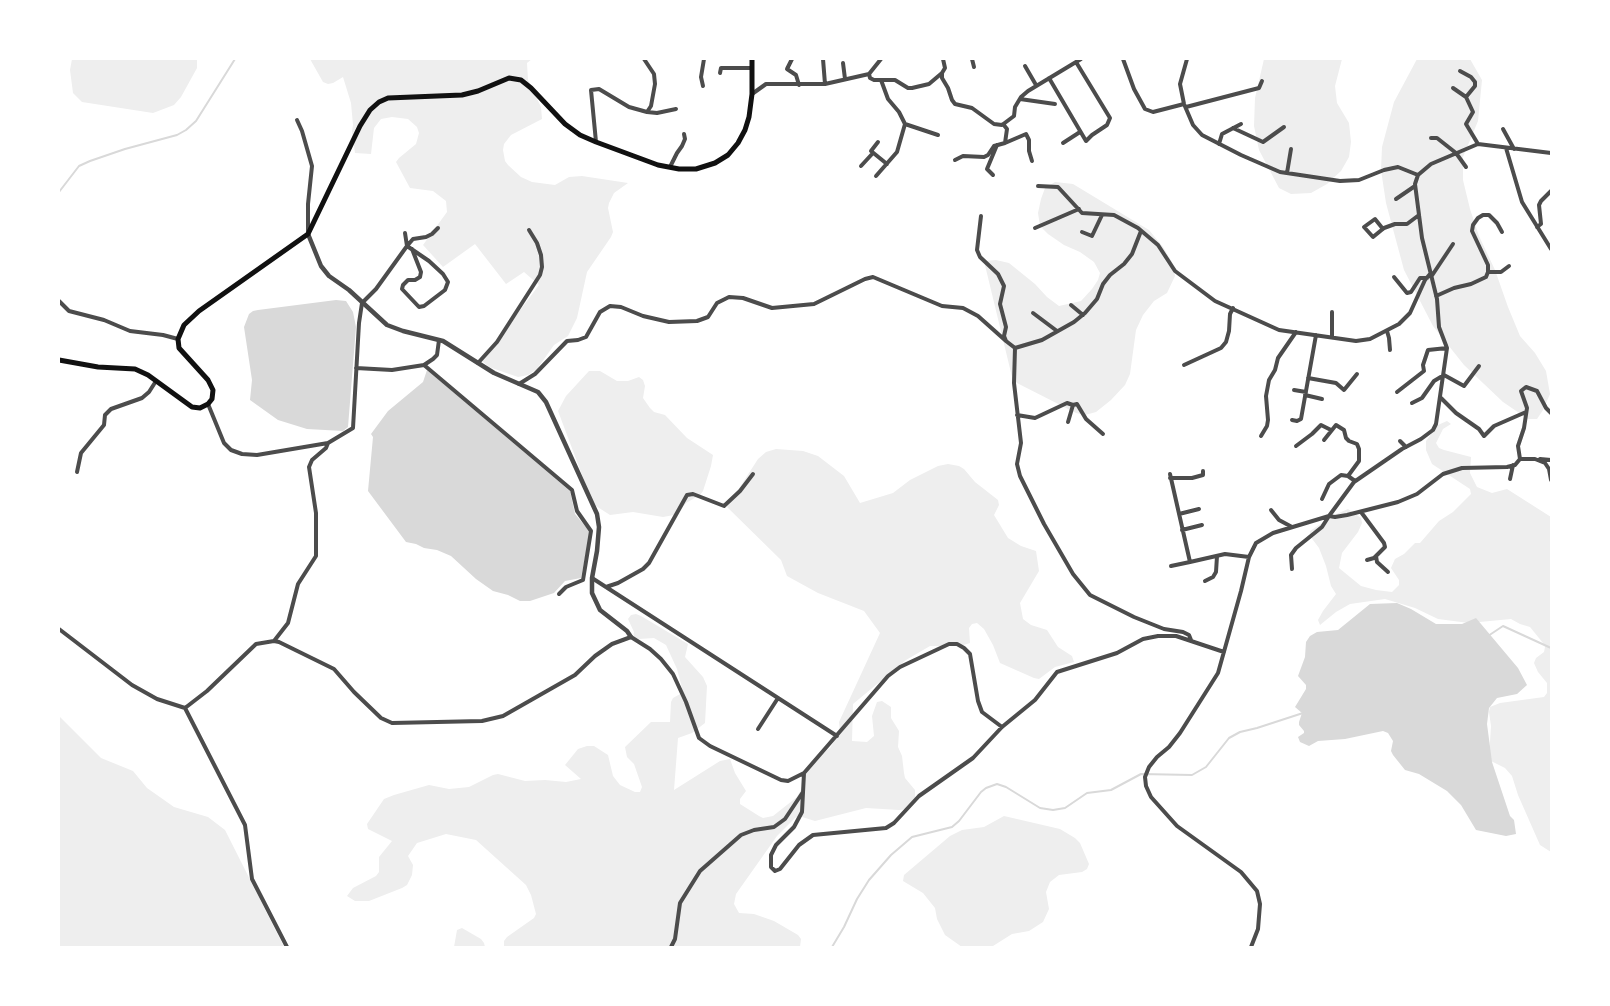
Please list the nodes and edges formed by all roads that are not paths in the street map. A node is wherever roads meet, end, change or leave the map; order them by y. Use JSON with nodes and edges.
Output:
{"nodes":[{"id":1,"x":644,"y":59,"type":"edge"},
{"id":2,"x":704,"y":59,"type":"edge"},
{"id":3,"x":752,"y":59,"type":"edge"},
{"id":4,"x":792,"y":59,"type":"edge"},
{"id":5,"x":823,"y":59,"type":"edge"},
{"id":6,"x":881,"y":59,"type":"edge"},
{"id":7,"x":943,"y":59,"type":"edge"},
{"id":8,"x":972,"y":59,"type":"edge"},
{"id":9,"x":1081,"y":59,"type":"edge"},
{"id":10,"x":1123,"y":59,"type":"edge"},
{"id":11,"x":1187,"y":59,"type":"edge"},
{"id":12,"x":1076,"y":62,"type":"junction"},
{"id":13,"x":843,"y":63,"type":"dead end"},
{"id":14,"x":1025,"y":66,"type":"dead end"},
{"id":15,"x":974,"y":67,"type":"dead end"},
{"id":16,"x":752,"y":68,"type":"junction"},
{"id":17,"x":1460,"y":71,"type":"dead end"},
{"id":18,"x":720,"y":73,"type":"dead end"},
{"id":19,"x":942,"y":73,"type":"junction"},
{"id":20,"x":869,"y":74,"type":"junction"},
{"id":21,"x":1050,"y":78,"type":"junction"},
{"id":22,"x":846,"y":79,"type":"junction"},
{"id":23,"x":881,"y":80,"type":"junction"},
{"id":24,"x":1262,"y":81,"type":"dead end"},
{"id":25,"x":799,"y":84,"type":"junction"},
{"id":26,"x":825,"y":84,"type":"junction"},
{"id":27,"x":1036,"y":85,"type":"junction"},
{"id":28,"x":703,"y":86,"type":"dead end"},
{"id":29,"x":1453,"y":88,"type":"dead end"},
{"id":30,"x":752,"y":94,"type":"junction"},
{"id":31,"x":1466,"y":97,"type":"junction"},
{"id":32,"x":1020,"y":99,"type":"junction"},
{"id":33,"x":1055,"y":104,"type":"dead end"},
{"id":34,"x":1185,"y":105,"type":"junction"},
{"id":35,"x":676,"y":109,"type":"dead end"},
{"id":36,"x":647,"y":112,"type":"junction"},
{"id":37,"x":297,"y":120,"type":"dead end"},
{"id":38,"x":905,"y":124,"type":"junction"},
{"id":39,"x":1003,"y":124,"type":"junction"},
{"id":40,"x":1241,"y":124,"type":"dead end"},
{"id":41,"x":1284,"y":127,"type":"dead end"},
{"id":42,"x":1233,"y":128,"type":"junction"},
{"id":43,"x":1502,"y":129,"type":"dead end"},
{"id":44,"x":1080,"y":132,"type":"junction"},
{"id":45,"x":684,"y":134,"type":"dead end"},
{"id":46,"x":938,"y":135,"type":"dead end"},
{"id":47,"x":1431,"y":138,"type":"dead end"},
{"id":48,"x":596,"y":142,"type":"junction"},
{"id":49,"x":878,"y":142,"type":"dead end"},
{"id":50,"x":1005,"y":143,"type":"junction"},
{"id":51,"x":1063,"y":144,"type":"dead end"},
{"id":52,"x":1219,"y":144,"type":"junction"},
{"id":53,"x":1478,"y":144,"type":"junction"},
{"id":54,"x":997,"y":145,"type":"junction"},
{"id":55,"x":1506,"y":148,"type":"junction"},
{"id":56,"x":1291,"y":149,"type":"dead end"},
{"id":57,"x":1514,"y":149,"type":"junction"},
{"id":58,"x":873,"y":153,"type":"junction"},
{"id":59,"x":1456,"y":153,"type":"junction"},
{"id":60,"x":1551,"y":153,"type":"edge"},
{"id":61,"x":955,"y":160,"type":"dead end"},
{"id":62,"x":1032,"y":161,"type":"dead end"},
{"id":63,"x":887,"y":164,"type":"junction"},
{"id":64,"x":861,"y":166,"type":"dead end"},
{"id":65,"x":670,"y":167,"type":"junction"},
{"id":66,"x":1466,"y":167,"type":"dead end"},
{"id":67,"x":1287,"y":173,"type":"junction"},
{"id":68,"x":993,"y":175,"type":"dead end"},
{"id":69,"x":1418,"y":175,"type":"junction"},
{"id":70,"x":876,"y":176,"type":"dead end"},
{"id":71,"x":1038,"y":186,"type":"dead end"},
{"id":72,"x":1415,"y":186,"type":"junction"},
{"id":73,"x":1551,"y":191,"type":"edge"},
{"id":74,"x":1396,"y":199,"type":"dead end"},
{"id":75,"x":1079,"y":209,"type":"junction"},
{"id":76,"x":1102,"y":215,"type":"junction"},
{"id":77,"x":1419,"y":215,"type":"junction"},
{"id":78,"x":981,"y":216,"type":"dead end"},
{"id":79,"x":1537,"y":227,"type":"junction"},
{"id":80,"x":438,"y":228,"type":"dead end"},
{"id":81,"x":1034,"y":228,"type":"dead end"},
{"id":82,"x":1383,"y":229,"type":"junction"},
{"id":83,"x":529,"y":230,"type":"dead end"},
{"id":84,"x":1141,"y":231,"type":"junction"},
{"id":85,"x":1082,"y":232,"type":"dead end"},
{"id":86,"x":1502,"y":232,"type":"dead end"},
{"id":87,"x":405,"y":233,"type":"dead end"},
{"id":88,"x":308,"y":234,"type":"junction"},
{"id":89,"x":1453,"y":244,"type":"dead end"},
{"id":90,"x":406,"y":246,"type":"junction"},
{"id":91,"x":412,"y":249,"type":"junction"},
{"id":92,"x":1551,"y":249,"type":"edge"},
{"id":93,"x":1509,"y":266,"type":"dead end"},
{"id":94,"x":1488,"y":272,"type":"junction"},
{"id":95,"x":1429,"y":276,"type":"junction"},
{"id":96,"x":1394,"y":277,"type":"dead end"},
{"id":97,"x":1436,"y":296,"type":"junction"},
{"id":98,"x":59,"y":302,"type":"edge"},
{"id":99,"x":362,"y":304,"type":"junction"},
{"id":100,"x":1071,"y":305,"type":"dead end"},
{"id":101,"x":1233,"y":308,"type":"junction"},
{"id":102,"x":1332,"y":312,"type":"dead end"},
{"id":103,"x":1033,"y":313,"type":"dead end"},
{"id":104,"x":1083,"y":315,"type":"junction"},
{"id":105,"x":1057,"y":331,"type":"junction"},
{"id":106,"x":1387,"y":331,"type":"junction"},
{"id":107,"x":1296,"y":332,"type":"junction"},
{"id":108,"x":1316,"y":335,"type":"junction"},
{"id":109,"x":1332,"y":337,"type":"junction"},
{"id":110,"x":178,"y":339,"type":"junction"},
{"id":111,"x":439,"y":340,"type":"junction"},
{"id":112,"x":1006,"y":341,"type":"junction"},
{"id":113,"x":1016,"y":348,"type":"junction"},
{"id":114,"x":1447,"y":348,"type":"junction"},
{"id":115,"x":1390,"y":350,"type":"dead end"},
{"id":116,"x":59,"y":360,"type":"edge"},
{"id":117,"x":478,"y":363,"type":"junction"},
{"id":118,"x":424,"y":365,"type":"junction"},
{"id":119,"x":1184,"y":365,"type":"dead end"},
{"id":120,"x":1479,"y":366,"type":"dead end"},
{"id":121,"x":356,"y":368,"type":"junction"},
{"id":122,"x":1357,"y":374,"type":"dead end"},
{"id":123,"x":1444,"y":375,"type":"junction"},
{"id":124,"x":1308,"y":378,"type":"junction"},
{"id":125,"x":156,"y":381,"type":"junction"},
{"id":126,"x":519,"y":384,"type":"junction"},
{"id":127,"x":1294,"y":390,"type":"dead end"},
{"id":128,"x":1397,"y":392,"type":"dead end"},
{"id":129,"x":1306,"y":394,"type":"junction"},
{"id":130,"x":1441,"y":398,"type":"junction"},
{"id":131,"x":1322,"y":399,"type":"dead end"},
{"id":132,"x":1412,"y":403,"type":"dead end"},
{"id":133,"x":208,"y":404,"type":"junction"},
{"id":134,"x":1072,"y":406,"type":"junction"},
{"id":135,"x":1526,"y":412,"type":"junction"},
{"id":136,"x":1551,"y":413,"type":"edge"},
{"id":137,"x":1018,"y":414,"type":"junction"},
{"id":138,"x":1292,"y":420,"type":"dead end"},
{"id":139,"x":1068,"y":422,"type":"dead end"},
{"id":140,"x":1331,"y":430,"type":"junction"},
{"id":141,"x":1103,"y":434,"type":"dead end"},
{"id":142,"x":1261,"y":436,"type":"dead end"},
{"id":143,"x":1324,"y":440,"type":"dead end"},
{"id":144,"x":1400,"y":441,"type":"dead end"},
{"id":145,"x":328,"y":442,"type":"junction"},
{"id":146,"x":1296,"y":446,"type":"dead end"},
{"id":147,"x":1406,"y":447,"type":"junction"},
{"id":148,"x":1520,"y":459,"type":"junction"},
{"id":149,"x":1535,"y":459,"type":"junction"},
{"id":150,"x":1551,"y":460,"type":"edge"},
{"id":151,"x":1513,"y":465,"type":"junction"},
{"id":152,"x":1202,"y":471,"type":"dead end"},
{"id":153,"x":77,"y":472,"type":"dead end"},
{"id":154,"x":753,"y":474,"type":"dead end"},
{"id":155,"x":1348,"y":476,"type":"junction"},
{"id":156,"x":1510,"y":479,"type":"dead end"},
{"id":157,"x":1551,"y":480,"type":"edge"},
{"id":158,"x":1355,"y":482,"type":"junction"},
{"id":159,"x":1322,"y":499,"type":"dead end"},
{"id":160,"x":1199,"y":509,"type":"dead end"},
{"id":161,"x":1271,"y":510,"type":"dead end"},
{"id":162,"x":1361,"y":512,"type":"junction"},
{"id":163,"x":1179,"y":514,"type":"junction"},
{"id":164,"x":1329,"y":516,"type":"junction"},
{"id":165,"x":1202,"y":525,"type":"dead end"},
{"id":166,"x":1292,"y":527,"type":"junction"},
{"id":167,"x":1182,"y":530,"type":"junction"},
{"id":168,"x":1217,"y":556,"type":"junction"},
{"id":169,"x":1376,"y":556,"type":"junction"},
{"id":170,"x":1249,"y":557,"type":"junction"},
{"id":171,"x":1367,"y":560,"type":"dead end"},
{"id":172,"x":1190,"y":562,"type":"junction"},
{"id":173,"x":1171,"y":566,"type":"dead end"},
{"id":174,"x":1292,"y":569,"type":"dead end"},
{"id":175,"x":1388,"y":572,"type":"dead end"},
{"id":176,"x":592,"y":578,"type":"junction"},
{"id":177,"x":1205,"y":580,"type":"dead end"},
{"id":178,"x":606,"y":587,"type":"junction"},
{"id":179,"x":559,"y":594,"type":"dead end"},
{"id":180,"x":59,"y":629,"type":"edge"},
{"id":181,"x":631,"y":637,"type":"junction"},
{"id":182,"x":1191,"y":640,"type":"junction"},
{"id":183,"x":274,"y":641,"type":"junction"},
{"id":184,"x":1224,"y":652,"type":"junction"},
{"id":185,"x":778,"y":698,"type":"junction"},
{"id":186,"x":184,"y":708,"type":"junction"},
{"id":187,"x":1002,"y":727,"type":"junction"},
{"id":188,"x":758,"y":729,"type":"dead end"},
{"id":189,"x":837,"y":736,"type":"junction"},
{"id":190,"x":804,"y":774,"type":"junction"},
{"id":191,"x":804,"y":790,"type":"junction"},
{"id":192,"x":287,"y":947,"type":"edge"},
{"id":193,"x":672,"y":947,"type":"edge"},
{"id":194,"x":1251,"y":947,"type":"edge"}],
"edges":[{"from":1,"to":36,"type":"street"},
{"from":2,"to":28,"type":"street"},
{"from":3,"to":16,"type":"main road"},
{"from":4,"to":25,"type":"street"},
{"from":5,"to":26,"type":"street"},
{"from":6,"to":20,"type":"street"},
{"from":7,"to":19,"type":"street"},
{"from":8,"to":15,"type":"street"},
{"from":9,"to":12,"type":"street"},
{"from":10,"to":34,"type":"street"},
{"from":11,"to":34,"type":"street"},
{"from":12,"to":21,"type":"street"},
{"from":12,"to":44,"type":"street"},
{"from":13,"to":22,"type":"street"},
{"from":14,"to":27,"type":"street"},
{"from":16,"to":18,"type":"street"},
{"from":16,"to":30,"type":"main road"},
{"from":17,"to":31,"type":"street"},
{"from":19,"to":23,"type":"street"},
{"from":19,"to":39,"type":"street"},
{"from":20,"to":22,"type":"street"},
{"from":20,"to":23,"type":"street"},
{"from":21,"to":27,"type":"street"},
{"from":21,"to":44,"type":"street"},
{"from":22,"to":26,"type":"street"},
{"from":23,"to":38,"type":"street"},
{"from":24,"to":34,"type":"street"},
{"from":25,"to":26,"type":"street"},
{"from":25,"to":30,"type":"street"},
{"from":27,"to":32,"type":"street"},
{"from":29,"to":31,"type":"street"},
{"from":30,"to":65,"type":"main road"},
{"from":31,"to":53,"type":"street"},
{"from":32,"to":33,"type":"street"},
{"from":32,"to":39,"type":"street"},
{"from":34,"to":52,"type":"street"},
{"from":35,"to":36,"type":"street"},
{"from":36,"to":48,"type":"street"},
{"from":37,"to":88,"type":"street"},
{"from":38,"to":46,"type":"street"},
{"from":38,"to":63,"type":"street"},
{"from":39,"to":50,"type":"street"},
{"from":40,"to":42,"type":"street"},
{"from":41,"to":42,"type":"street"},
{"from":42,"to":52,"type":"street"},
{"from":43,"to":57,"type":"street"},
{"from":44,"to":51,"type":"street"},
{"from":45,"to":65,"type":"street"},
{"from":47,"to":59,"type":"street"},
{"from":48,"to":65,"type":"main road"},
{"from":48,"to":88,"type":"main road"},
{"from":49,"to":58,"type":"street"},
{"from":50,"to":54,"type":"street"},
{"from":50,"to":62,"type":"street"},
{"from":52,"to":67,"type":"street"},
{"from":53,"to":55,"type":"street"},
{"from":53,"to":59,"type":"street"},
{"from":54,"to":61,"type":"street"},
{"from":54,"to":68,"type":"street"},
{"from":55,"to":57,"type":"street"},
{"from":55,"to":79,"type":"street"},
{"from":56,"to":67,"type":"street"},
{"from":57,"to":60,"type":"street"},
{"from":58,"to":63,"type":"street"},
{"from":58,"to":64,"type":"street"},
{"from":59,"to":66,"type":"street"},
{"from":59,"to":69,"type":"street"},
{"from":63,"to":70,"type":"street"},
{"from":67,"to":69,"type":"street"},
{"from":69,"to":72,"type":"street"},
{"from":71,"to":75,"type":"street"},
{"from":72,"to":74,"type":"street"},
{"from":72,"to":77,"type":"street"},
{"from":73,"to":79,"type":"street"},
{"from":75,"to":76,"type":"street"},
{"from":75,"to":81,"type":"street"},
{"from":76,"to":84,"type":"street"},
{"from":76,"to":85,"type":"street"},
{"from":77,"to":82,"type":"street"},
{"from":77,"to":95,"type":"street"},
{"from":78,"to":112,"type":"street"},
{"from":79,"to":92,"type":"street"},
{"from":80,"to":90,"type":"street"},
{"from":82,"to":82,"type":"street"},
{"from":83,"to":117,"type":"street"},
{"from":84,"to":101,"type":"street"},
{"from":84,"to":104,"type":"street"},
{"from":86,"to":94,"type":"street"},
{"from":87,"to":90,"type":"street"},
{"from":88,"to":99,"type":"street"},
{"from":88,"to":110,"type":"main road"},
{"from":89,"to":95,"type":"street"},
{"from":90,"to":91,"type":"street"},
{"from":90,"to":99,"type":"street"},
{"from":91,"to":91,"type":"street"},
{"from":93,"to":94,"type":"street"},
{"from":94,"to":97,"type":"street"},
{"from":95,"to":96,"type":"street"},
{"from":95,"to":97,"type":"street"},
{"from":95,"to":106,"type":"street"},
{"from":97,"to":114,"type":"street"},
{"from":98,"to":110,"type":"street"},
{"from":99,"to":111,"type":"street"},
{"from":99,"to":121,"type":"street"},
{"from":100,"to":104,"type":"street"},
{"from":101,"to":107,"type":"street"},
{"from":101,"to":119,"type":"street"},
{"from":102,"to":109,"type":"street"},
{"from":103,"to":105,"type":"street"},
{"from":104,"to":105,"type":"street"},
{"from":105,"to":113,"type":"street"},
{"from":106,"to":109,"type":"street"},
{"from":106,"to":115,"type":"street"},
{"from":107,"to":108,"type":"street"},
{"from":107,"to":142,"type":"street"},
{"from":108,"to":109,"type":"street"},
{"from":108,"to":124,"type":"street"},
{"from":110,"to":133,"type":"main road"},
{"from":111,"to":117,"type":"street"},
{"from":111,"to":118,"type":"street"},
{"from":112,"to":113,"type":"street"},
{"from":112,"to":126,"type":"street"},
{"from":113,"to":137,"type":"street"},
{"from":114,"to":123,"type":"street"},
{"from":114,"to":128,"type":"street"},
{"from":116,"to":125,"type":"main road"},
{"from":117,"to":126,"type":"street"},
{"from":118,"to":121,"type":"street"},
{"from":118,"to":179,"type":"street"},
{"from":120,"to":123,"type":"street"},
{"from":121,"to":145,"type":"street"},
{"from":122,"to":124,"type":"street"},
{"from":123,"to":130,"type":"street"},
{"from":123,"to":132,"type":"street"},
{"from":124,"to":129,"type":"street"},
{"from":125,"to":133,"type":"main road"},
{"from":125,"to":153,"type":"street"},
{"from":126,"to":176,"type":"street"},
{"from":127,"to":129,"type":"street"},
{"from":129,"to":131,"type":"street"},
{"from":129,"to":138,"type":"street"},
{"from":130,"to":135,"type":"street"},
{"from":130,"to":147,"type":"street"},
{"from":133,"to":145,"type":"street"},
{"from":134,"to":137,"type":"street"},
{"from":134,"to":139,"type":"street"},
{"from":134,"to":141,"type":"street"},
{"from":135,"to":136,"type":"street"},
{"from":135,"to":148,"type":"street"},
{"from":137,"to":182,"type":"street"},
{"from":140,"to":143,"type":"street"},
{"from":140,"to":146,"type":"street"},
{"from":140,"to":155,"type":"street"},
{"from":144,"to":147,"type":"street"},
{"from":145,"to":183,"type":"street"},
{"from":147,"to":158,"type":"street"},
{"from":148,"to":149,"type":"street"},
{"from":148,"to":151,"type":"street"},
{"from":149,"to":150,"type":"street"},
{"from":149,"to":157,"type":"street"},
{"from":151,"to":156,"type":"street"},
{"from":151,"to":162,"type":"street"},
{"from":152,"to":163,"type":"street"},
{"from":154,"to":178,"type":"street"},
{"from":155,"to":158,"type":"street"},
{"from":155,"to":159,"type":"street"},
{"from":158,"to":164,"type":"street"},
{"from":160,"to":163,"type":"street"},
{"from":161,"to":166,"type":"street"},
{"from":162,"to":164,"type":"street"},
{"from":162,"to":169,"type":"street"},
{"from":163,"to":167,"type":"street"},
{"from":164,"to":166,"type":"street"},
{"from":164,"to":174,"type":"street"},
{"from":165,"to":167,"type":"street"},
{"from":166,"to":170,"type":"street"},
{"from":167,"to":172,"type":"street"},
{"from":168,"to":170,"type":"street"},
{"from":168,"to":172,"type":"street"},
{"from":168,"to":177,"type":"street"},
{"from":169,"to":171,"type":"street"},
{"from":169,"to":175,"type":"street"},
{"from":170,"to":184,"type":"street"},
{"from":172,"to":173,"type":"street"},
{"from":176,"to":178,"type":"street"},
{"from":176,"to":181,"type":"street"},
{"from":178,"to":185,"type":"street"},
{"from":180,"to":186,"type":"street"},
{"from":181,"to":183,"type":"street"},
{"from":181,"to":190,"type":"street"},
{"from":182,"to":184,"type":"street"},
{"from":182,"to":187,"type":"street"},
{"from":183,"to":186,"type":"street"},
{"from":184,"to":194,"type":"street"},
{"from":185,"to":188,"type":"street"},
{"from":185,"to":189,"type":"street"},
{"from":186,"to":192,"type":"street"},
{"from":187,"to":189,"type":"street"},
{"from":187,"to":191,"type":"street"},
{"from":189,"to":190,"type":"street"},
{"from":190,"to":191,"type":"street"},
{"from":191,"to":193,"type":"street"}]}
